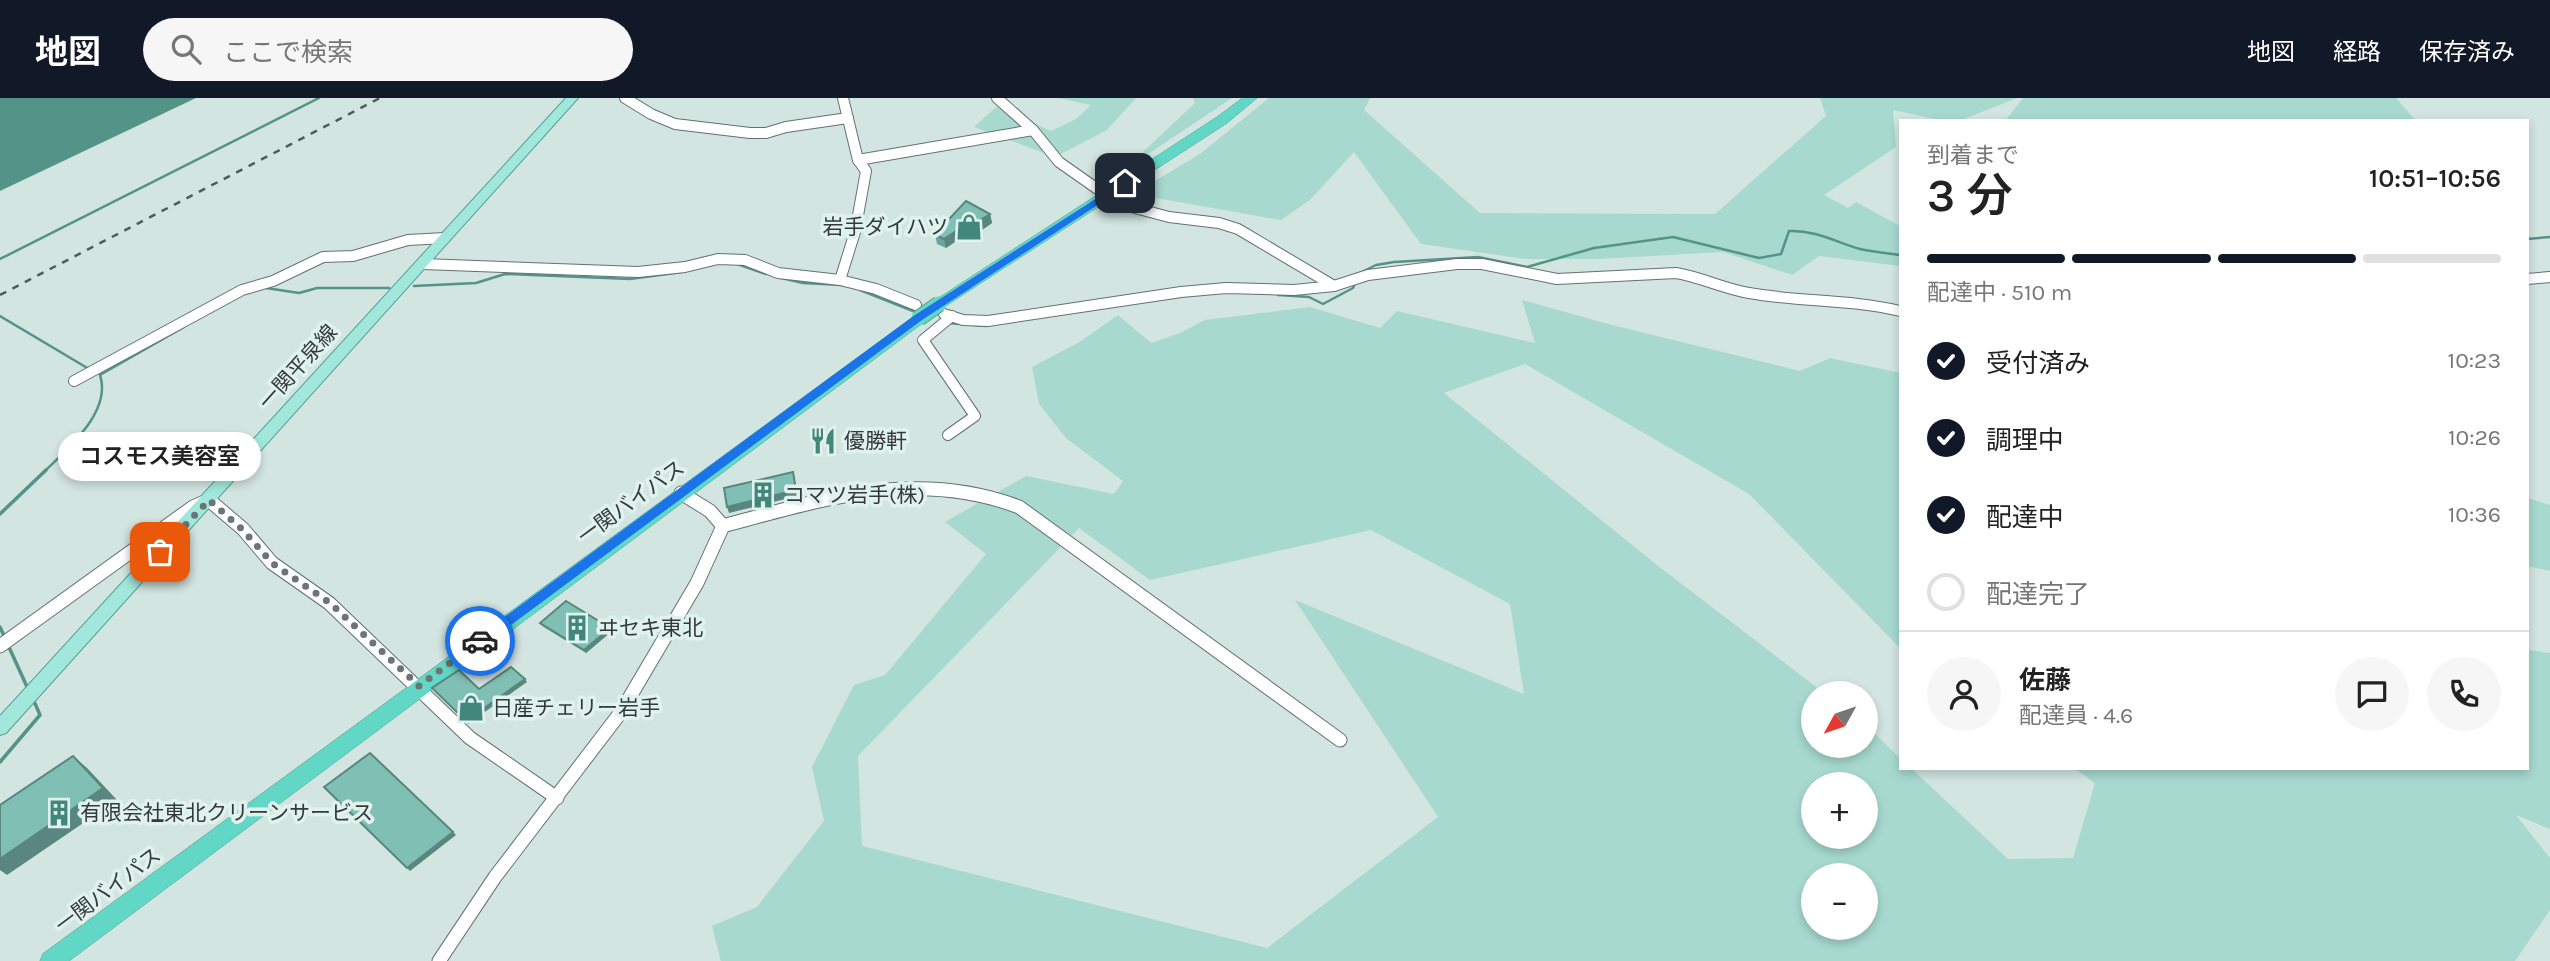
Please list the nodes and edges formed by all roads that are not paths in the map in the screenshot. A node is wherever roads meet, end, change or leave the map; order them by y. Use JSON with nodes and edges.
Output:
{"nodes":[{"id":1,"x":572,"y":98,"type":"edge"},
{"id":2,"x":625,"y":98,"type":"edge"},
{"id":3,"x":843,"y":98,"type":"edge"},
{"id":4,"x":997,"y":98,"type":"edge"},
{"id":5,"x":1251,"y":98,"type":"edge"},
{"id":6,"x":848,"y":118,"type":"junction"},
{"id":7,"x":1033,"y":130,"type":"junction"},
{"id":8,"x":858,"y":160,"type":"junction"},
{"id":9,"x":1106,"y":195,"type":"junction"},
{"id":10,"x":445,"y":238,"type":"junction"},
{"id":11,"x":423,"y":264,"type":"junction"},
{"id":12,"x":2550,"y":277,"type":"edge"},
{"id":13,"x":2529,"y":279,"type":"edge"},
{"id":14,"x":840,"y":280,"type":"junction"},
{"id":15,"x":1334,"y":286,"type":"junction"},
{"id":16,"x":945,"y":311,"type":"junction"},
{"id":17,"x":1899,"y":311,"type":"edge"},
{"id":18,"x":918,"y":312,"type":"junction"},
{"id":19,"x":76,"y":379,"type":"dead end"},
{"id":20,"x":948,"y":435,"type":"dead end"},
{"id":21,"x":681,"y":493,"type":"junction"},
{"id":22,"x":209,"y":500,"type":"junction"},
{"id":23,"x":723,"y":526,"type":"junction"},
{"id":24,"x":0,"y":646,"type":"edge"},
{"id":25,"x":419,"y":686,"type":"junction"},
{"id":26,"x":0,"y":728,"type":"edge"},
{"id":27,"x":1340,"y":740,"type":"dead end"},
{"id":28,"x":557,"y":798,"type":"junction"},
{"id":29,"x":51,"y":961,"type":"edge"},
{"id":30,"x":439,"y":961,"type":"edge"}],
"edges":[{"from":1,"to":10,"type":"main road","name":"一関平泉線"},
{"from":2,"to":6,"type":"street"},
{"from":3,"to":6,"type":"street"},
{"from":4,"to":7,"type":"street"},
{"from":5,"to":9,"type":"highway","name":"一関バイパス"},
{"from":6,"to":8,"type":"street"},
{"from":7,"to":8,"type":"street"},
{"from":7,"to":9,"type":"street"},
{"from":8,"to":14,"type":"street"},
{"from":9,"to":15,"type":"street"},
{"from":9,"to":16,"type":"highway","name":"一関バイパス"},
{"from":10,"to":11,"type":"main road","name":"一関平泉線"},
{"from":10,"to":19,"type":"street"},
{"from":11,"to":14,"type":"street"},
{"from":11,"to":22,"type":"main road","name":"一関平泉線"},
{"from":12,"to":13,"type":"street"},
{"from":14,"to":18,"type":"street"},
{"from":15,"to":16,"type":"street"},
{"from":15,"to":17,"type":"street"},
{"from":16,"to":18,"type":"highway","name":"一関バイパス","bridge":true},
{"from":16,"to":20,"type":"street"},
{"from":18,"to":21,"type":"highway","name":"一関バイパス"},
{"from":21,"to":23,"type":"street"},
{"from":21,"to":25,"type":"highway","name":"一関バイパス"},
{"from":22,"to":24,"type":"street"},
{"from":22,"to":25,"type":"street"},
{"from":22,"to":26,"type":"main road","name":"一関平泉線"},
{"from":23,"to":27,"type":"street"},
{"from":23,"to":28,"type":"street"},
{"from":25,"to":28,"type":"street"},
{"from":25,"to":29,"type":"highway","name":"一関バイパス"},
{"from":28,"to":30,"type":"street"}]}
